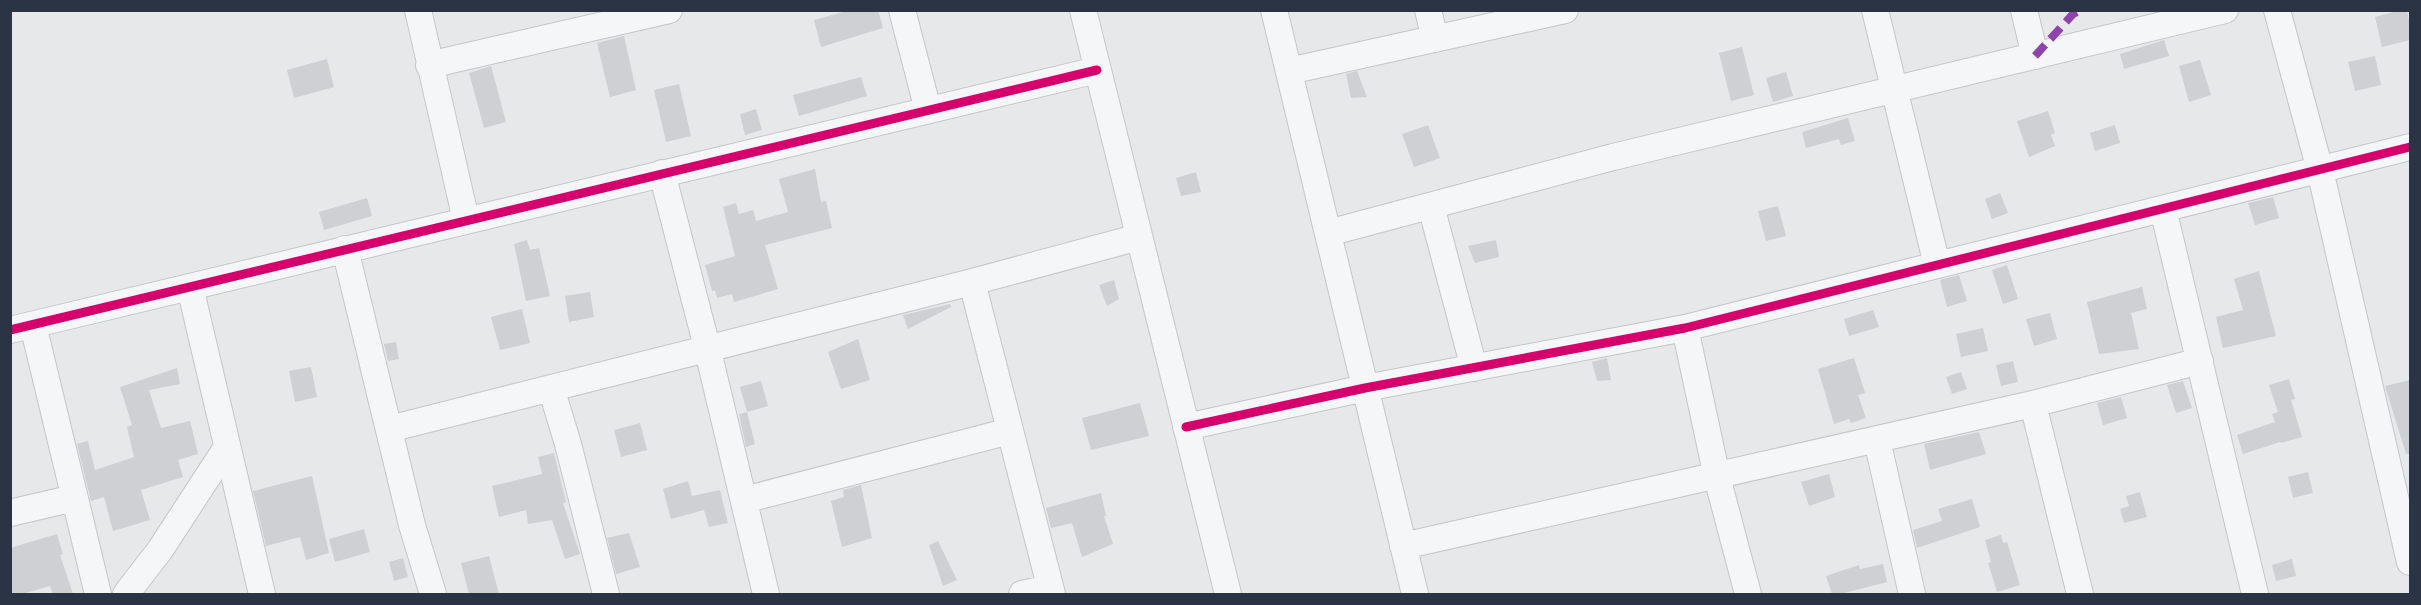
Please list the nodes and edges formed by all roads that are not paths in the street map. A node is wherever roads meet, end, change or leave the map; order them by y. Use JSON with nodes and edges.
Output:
{"nodes":[{"id":1,"x":418,"y":10,"type":"edge"},
{"id":2,"x":669,"y":10,"type":"edge"},
{"id":3,"x":902,"y":10,"type":"edge"},
{"id":4,"x":1083,"y":10,"type":"edge"},
{"id":5,"x":1275,"y":10,"type":"edge"},
{"id":6,"x":1428,"y":10,"type":"edge"},
{"id":7,"x":1564,"y":10,"type":"edge"},
{"id":8,"x":1875,"y":10,"type":"edge"},
{"id":9,"x":2024,"y":10,"type":"edge"},
{"id":10,"x":2225,"y":10,"type":"edge"},
{"id":11,"x":2277,"y":10,"type":"edge"},
{"id":12,"x":1435,"y":39,"type":"junction"},
{"id":13,"x":2035,"y":56,"type":"junction"},
{"id":14,"x":429,"y":65,"type":"junction"},
{"id":15,"x":1097,"y":70,"type":"junction"},
{"id":16,"x":1289,"y":71,"type":"junction"},
{"id":17,"x":1896,"y":89,"type":"junction"},
{"id":18,"x":928,"y":110,"type":"junction"},
{"id":19,"x":2410,"y":147,"type":"edge"},
{"id":20,"x":2320,"y":170,"type":"junction"},
{"id":21,"x":662,"y":173,"type":"junction"},
{"id":22,"x":1431,"y":206,"type":"junction"},
{"id":23,"x":2163,"y":209,"type":"junction"},
{"id":24,"x":466,"y":220,"type":"junction"},
{"id":25,"x":1328,"y":233,"type":"junction"},
{"id":26,"x":1139,"y":237,"type":"junction"},
{"id":27,"x":345,"y":249,"type":"junction"},
{"id":28,"x":1938,"y":265,"type":"junction"},
{"id":29,"x":972,"y":282,"type":"junction"},
{"id":30,"x":190,"y":287,"type":"junction"},
{"id":31,"x":22,"y":328,"type":"edge"},
{"id":32,"x":1685,"y":328,"type":"junction"},
{"id":33,"x":707,"y":347,"type":"junction"},
{"id":34,"x":2200,"y":361,"type":"junction"},
{"id":35,"x":1474,"y":368,"type":"junction"},
{"id":36,"x":551,"y":388,"type":"junction"},
{"id":37,"x":1365,"y":388,"type":"junction"},
{"id":38,"x":2033,"y":404,"type":"junction"},
{"id":39,"x":1186,"y":428,"type":"junction"},
{"id":40,"x":389,"y":429,"type":"junction"},
{"id":41,"x":1010,"y":431,"type":"junction"},
{"id":42,"x":1877,"y":440,"type":"junction"},
{"id":43,"x":227,"y":447,"type":"junction"},
{"id":44,"x":1717,"y":477,"type":"junction"},
{"id":45,"x":74,"y":498,"type":"junction"},
{"id":46,"x":744,"y":500,"type":"junction"},
{"id":47,"x":10,"y":513,"type":"edge"},
{"id":48,"x":1403,"y":546,"type":"junction"},
{"id":49,"x":2410,"y":557,"type":"edge"},
{"id":50,"x":1051,"y":591,"type":"edge"},
{"id":51,"x":98,"y":594,"type":"edge"},
{"id":52,"x":126,"y":594,"type":"edge"},
{"id":53,"x":262,"y":594,"type":"edge"},
{"id":54,"x":433,"y":594,"type":"edge"},
{"id":55,"x":606,"y":594,"type":"edge"},
{"id":56,"x":766,"y":594,"type":"edge"},
{"id":57,"x":1022,"y":594,"type":"edge"},
{"id":58,"x":1228,"y":594,"type":"edge"},
{"id":59,"x":1415,"y":594,"type":"edge"},
{"id":60,"x":1748,"y":594,"type":"edge"},
{"id":61,"x":1912,"y":594,"type":"edge"},
{"id":62,"x":2080,"y":594,"type":"edge"},
{"id":63,"x":2255,"y":594,"type":"edge"}],
"edges":[{"from":1,"to":14,"type":"street"},
{"from":2,"to":14,"type":"street"},
{"from":3,"to":18,"type":"street"},
{"from":4,"to":15,"type":"street"},
{"from":5,"to":16,"type":"street"},
{"from":6,"to":12,"type":"street"},
{"from":7,"to":12,"type":"street"},
{"from":8,"to":17,"type":"street"},
{"from":9,"to":13,"type":"street"},
{"from":10,"to":13,"type":"street"},
{"from":11,"to":20,"type":"street"},
{"from":12,"to":16,"type":"street"},
{"from":13,"to":17,"type":"street"},
{"from":14,"to":24,"type":"street"},
{"from":15,"to":18,"type":"street"},
{"from":15,"to":26,"type":"street"},
{"from":16,"to":25,"type":"street"},
{"from":17,"to":22,"type":"street"},
{"from":17,"to":28,"type":"street"},
{"from":18,"to":21,"type":"street"},
{"from":19,"to":20,"type":"street"},
{"from":20,"to":23,"type":"street"},
{"from":20,"to":49,"type":"street"},
{"from":21,"to":24,"type":"street"},
{"from":21,"to":33,"type":"street"},
{"from":22,"to":25,"type":"street"},
{"from":22,"to":35,"type":"street"},
{"from":23,"to":28,"type":"street"},
{"from":23,"to":34,"type":"street"},
{"from":24,"to":27,"type":"street"},
{"from":25,"to":37,"type":"street"},
{"from":26,"to":29,"type":"street"},
{"from":26,"to":39,"type":"street"},
{"from":27,"to":30,"type":"street"},
{"from":27,"to":40,"type":"street"},
{"from":28,"to":32,"type":"street"},
{"from":29,"to":33,"type":"street"},
{"from":29,"to":41,"type":"street"},
{"from":30,"to":31,"type":"street"},
{"from":30,"to":43,"type":"street"},
{"from":31,"to":45,"type":"street"},
{"from":32,"to":35,"type":"street"},
{"from":32,"to":44,"type":"street"},
{"from":33,"to":36,"type":"street"},
{"from":33,"to":46,"type":"street"},
{"from":34,"to":38,"type":"street"},
{"from":34,"to":63,"type":"street"},
{"from":35,"to":37,"type":"street"},
{"from":36,"to":40,"type":"street"},
{"from":36,"to":55,"type":"street"},
{"from":37,"to":39,"type":"street"},
{"from":37,"to":48,"type":"street"},
{"from":38,"to":42,"type":"street"},
{"from":38,"to":62,"type":"street"},
{"from":39,"to":58,"type":"street"},
{"from":40,"to":54,"type":"street"},
{"from":41,"to":46,"type":"street"},
{"from":41,"to":50,"type":"street"},
{"from":42,"to":44,"type":"street"},
{"from":42,"to":61,"type":"street"},
{"from":43,"to":52,"type":"street"},
{"from":43,"to":53,"type":"street"},
{"from":44,"to":48,"type":"street"},
{"from":44,"to":60,"type":"street"},
{"from":45,"to":47,"type":"street"},
{"from":45,"to":51,"type":"street"},
{"from":46,"to":56,"type":"street"},
{"from":48,"to":59,"type":"street"},
{"from":50,"to":57,"type":"street"}]}
